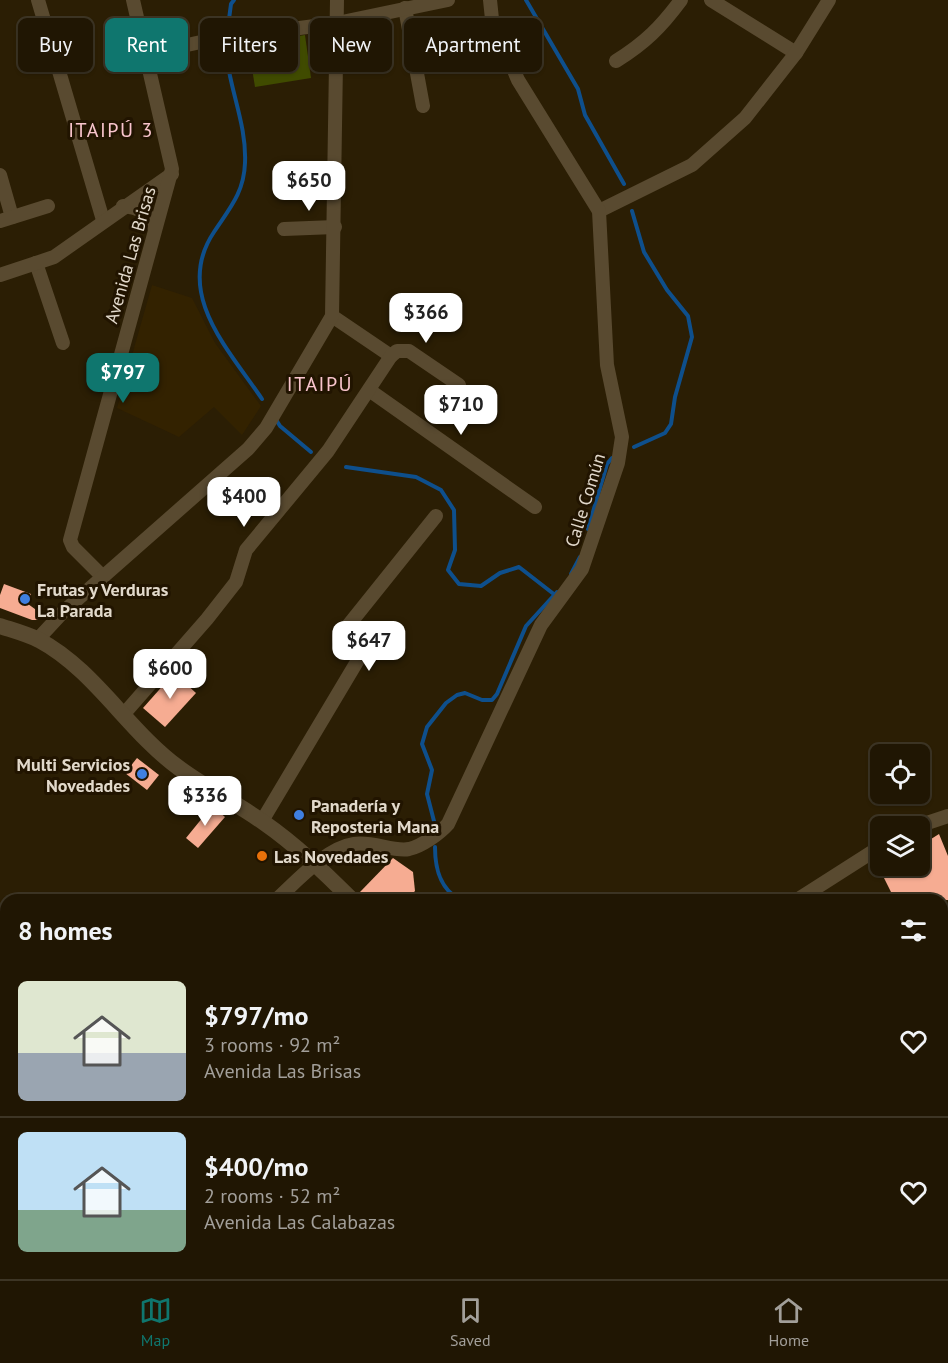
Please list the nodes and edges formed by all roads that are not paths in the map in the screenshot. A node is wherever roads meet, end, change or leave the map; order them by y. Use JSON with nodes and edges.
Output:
{"nodes":[{"id":1,"x":38,"y":0,"type":"edge"},
{"id":2,"x":133,"y":0,"type":"edge"},
{"id":3,"x":337,"y":0,"type":"edge"},
{"id":4,"x":448,"y":0,"type":"edge"},
{"id":5,"x":490,"y":0,"type":"edge"},
{"id":6,"x":681,"y":0,"type":"edge"},
{"id":7,"x":711,"y":0,"type":"edge"},
{"id":8,"x":829,"y":0,"type":"edge"},
{"id":9,"x":405,"y":8,"type":"junction"},
{"id":10,"x":137,"y":18,"type":"edge"},
{"id":11,"x":337,"y":18,"type":"edge"},
{"id":12,"x":360,"y":18,"type":"edge"},
{"id":13,"x":310,"y":26,"type":"edge"},
{"id":14,"x":188,"y":45,"type":"edge"},
{"id":15,"x":796,"y":53,"type":"junction"},
{"id":16,"x":616,"y":61,"type":"dead end"},
{"id":17,"x":150,"y":72,"type":"edge"},
{"id":18,"x":336,"y":72,"type":"edge"},
{"id":19,"x":423,"y":106,"type":"dead end"},
{"id":20,"x":172,"y":174,"type":"junction"},
{"id":21,"x":0,"y":175,"type":"edge"},
{"id":22,"x":48,"y":206,"type":"dead end"},
{"id":23,"x":123,"y":206,"type":"junction"},
{"id":24,"x":599,"y":211,"type":"junction"},
{"id":25,"x":6,"y":219,"type":"edge"},
{"id":26,"x":103,"y":220,"type":"junction"},
{"id":27,"x":334,"y":227,"type":"junction"},
{"id":28,"x":155,"y":228,"type":"junction"},
{"id":29,"x":284,"y":229,"type":"dead end"},
{"id":30,"x":36,"y":263,"type":"junction"},
{"id":31,"x":0,"y":274,"type":"edge"},
{"id":32,"x":332,"y":316,"type":"junction"},
{"id":33,"x":63,"y":343,"type":"dead end"},
{"id":34,"x":391,"y":356,"type":"junction"},
{"id":35,"x":459,"y":385,"type":"dead end"},
{"id":36,"x":369,"y":390,"type":"junction"},
{"id":37,"x":536,"y":507,"type":"dead end"},
{"id":38,"x":436,"y":516,"type":"dead end"},
{"id":39,"x":103,"y":577,"type":"junction"},
{"id":40,"x":0,"y":626,"type":"edge"},
{"id":41,"x":38,"y":639,"type":"junction"},
{"id":42,"x":123,"y":715,"type":"junction"},
{"id":43,"x":948,"y":816,"type":"edge"},
{"id":44,"x":262,"y":821,"type":"junction"},
{"id":45,"x":930,"y":822,"type":"edge"},
{"id":46,"x":870,"y":853,"type":"edge"},
{"id":47,"x":316,"y":864,"type":"junction"},
{"id":48,"x":283,"y":894,"type":"edge"},
{"id":49,"x":346,"y":894,"type":"edge"},
{"id":50,"x":807,"y":894,"type":"edge"}],
"edges":[{"from":1,"to":26,"type":"street"},
{"from":2,"to":10,"type":"street","name":"Avenida Las Brisas"},
{"from":3,"to":11,"type":"street"},
{"from":4,"to":9,"type":"street"},
{"from":5,"to":24,"type":"street","name":"Calle Común"},
{"from":6,"to":16,"type":"street"},
{"from":7,"to":15,"type":"street"},
{"from":8,"to":15,"type":"street"},
{"from":9,"to":12,"type":"street"},
{"from":9,"to":19,"type":"street"},
{"from":13,"to":14,"type":"street"},
{"from":15,"to":24,"type":"street"},
{"from":17,"to":20,"type":"street","name":"Avenida Las Brisas"},
{"from":18,"to":27,"type":"street"},
{"from":20,"to":23,"type":"street"},
{"from":20,"to":28,"type":"street","name":"Avenida Las Brisas"},
{"from":21,"to":25,"type":"street"},
{"from":22,"to":25,"type":"street"},
{"from":23,"to":26,"type":"street"},
{"from":23,"to":28,"type":"street"},
{"from":24,"to":47,"type":"street","name":"Calle Común"},
{"from":26,"to":30,"type":"street"},
{"from":27,"to":29,"type":"street"},
{"from":27,"to":32,"type":"street"},
{"from":28,"to":39,"type":"street","name":"Avenida Las Brisas"},
{"from":30,"to":31,"type":"street"},
{"from":30,"to":33,"type":"street"},
{"from":32,"to":34,"type":"street"},
{"from":32,"to":39,"type":"street"},
{"from":34,"to":35,"type":"street"},
{"from":34,"to":36,"type":"street"},
{"from":36,"to":37,"type":"street"},
{"from":36,"to":42,"type":"street"},
{"from":38,"to":44,"type":"street"},
{"from":39,"to":41,"type":"street"},
{"from":40,"to":41,"type":"main road"},
{"from":41,"to":42,"type":"main road"},
{"from":42,"to":44,"type":"main road"},
{"from":43,"to":45,"type":"street"},
{"from":44,"to":47,"type":"main road"},
{"from":46,"to":50,"type":"street"},
{"from":47,"to":48,"type":"street","name":"Calle Común"},
{"from":47,"to":49,"type":"main road"}]}
